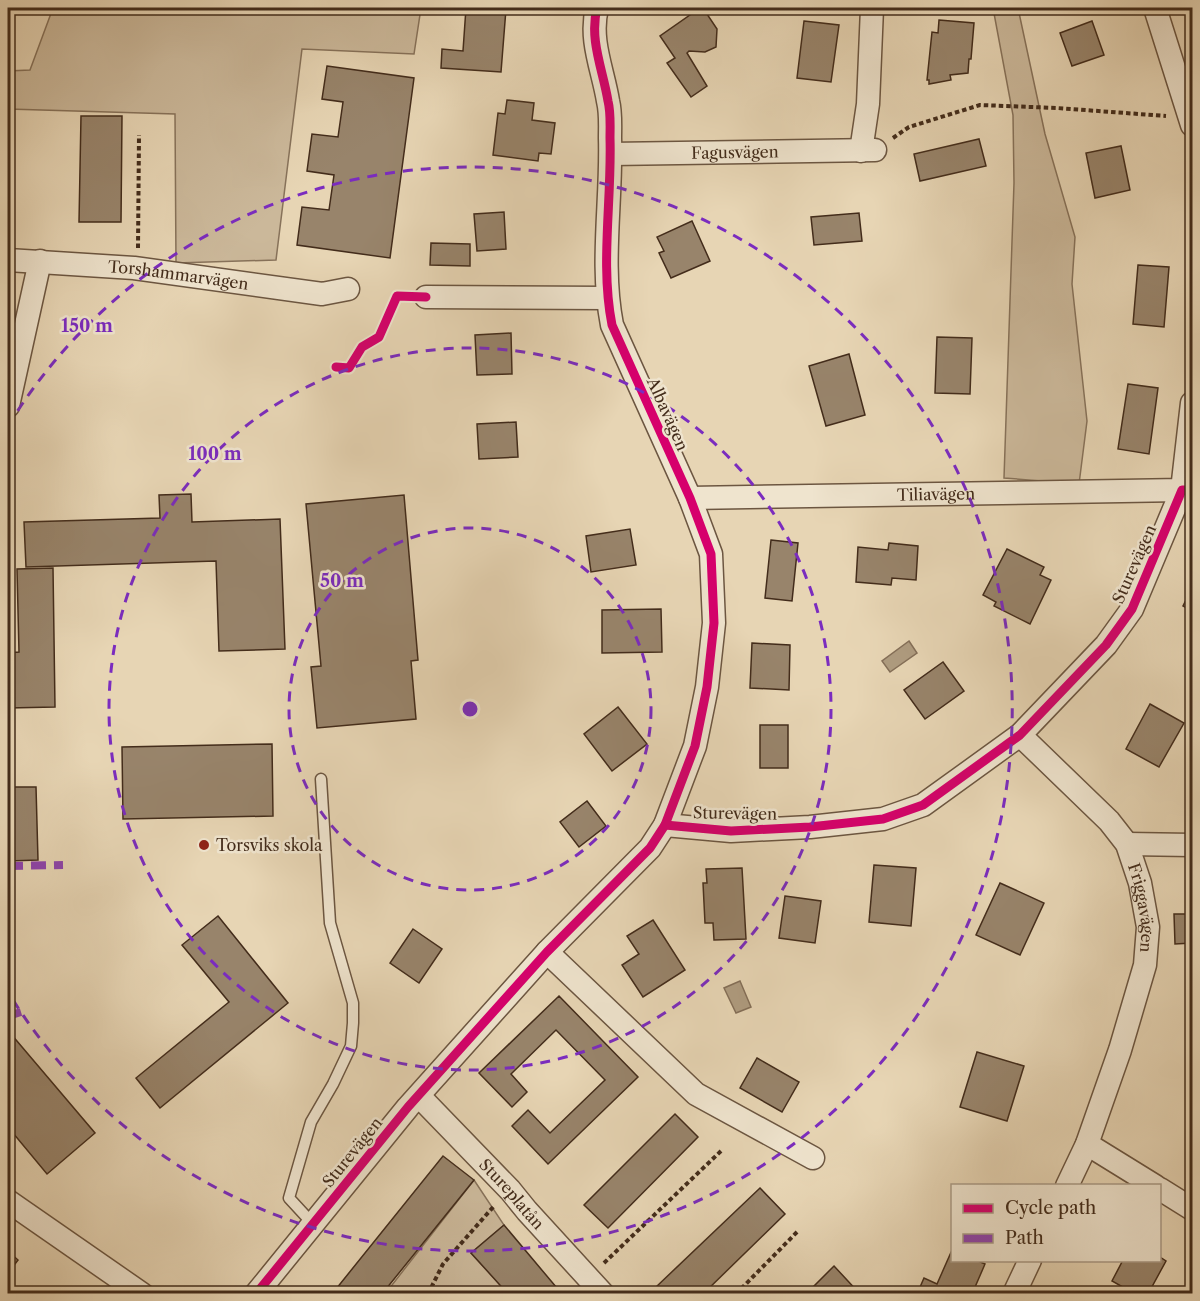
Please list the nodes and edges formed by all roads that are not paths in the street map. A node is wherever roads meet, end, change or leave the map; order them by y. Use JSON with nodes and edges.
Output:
{"nodes":[{"id":1,"x":597,"y":8,"type":"edge"},
{"id":2,"x":872,"y":8,"type":"edge"},
{"id":3,"x":1155,"y":8,"type":"edge"},
{"id":4,"x":1191,"y":121,"type":"edge"},
{"id":5,"x":611,"y":154,"type":"junction"},
{"id":6,"x":8,"y":260,"type":"edge"},
{"id":7,"x":40,"y":261,"type":"junction"},
{"id":8,"x":348,"y":289,"type":"dead end"},
{"id":9,"x":426,"y":297,"type":"dead end"},
{"id":10,"x":607,"y":298,"type":"junction"},
{"id":11,"x":1192,"y":403,"type":"edge"},
{"id":12,"x":8,"y":406,"type":"edge"},
{"id":13,"x":1187,"y":490,"type":"edge"},
{"id":14,"x":690,"y":498,"type":"junction"},
{"id":15,"x":1020,"y":735,"type":"junction"},
{"id":16,"x":321,"y":779,"type":"dead end"},
{"id":17,"x":665,"y":825,"type":"junction"},
{"id":18,"x":1127,"y":844,"type":"junction"},
{"id":19,"x":1192,"y":845,"type":"edge"},
{"id":20,"x":547,"y":952,"type":"junction"},
{"id":21,"x":419,"y":1096,"type":"junction"},
{"id":22,"x":1087,"y":1144,"type":"junction"},
{"id":23,"x":813,"y":1158,"type":"dead end"},
{"id":24,"x":1067,"y":1184,"type":"edge"},
{"id":25,"x":1153,"y":1184,"type":"edge"},
{"id":26,"x":1161,"y":1190,"type":"edge"},
{"id":27,"x":8,"y":1201,"type":"edge"},
{"id":28,"x":1192,"y":1209,"type":"edge"},
{"id":29,"x":313,"y":1224,"type":"junction"},
{"id":30,"x":1029,"y":1262,"type":"edge"},
{"id":31,"x":595,"y":1286,"type":"edge"},
{"id":32,"x":142,"y":1293,"type":"edge"},
{"id":33,"x":256,"y":1293,"type":"edge"},
{"id":34,"x":1014,"y":1293,"type":"edge"}],
"edges":[{"from":1,"to":5,"type":"street","name":"Albavägen"},
{"from":2,"to":5,"type":"street","name":"Fagusvägen"},
{"from":3,"to":4,"type":"street"},
{"from":5,"to":10,"type":"street","name":"Albavägen"},
{"from":6,"to":7,"type":"street","name":"Torshammarvägen"},
{"from":7,"to":8,"type":"street","name":"Torshammarvägen"},
{"from":7,"to":12,"type":"street"},
{"from":9,"to":10,"type":"street"},
{"from":10,"to":14,"type":"street","name":"Albavägen"},
{"from":11,"to":13,"type":"street","name":"Sturevägen"},
{"from":13,"to":14,"type":"street","name":"Tiliavägen"},
{"from":13,"to":15,"type":"street","name":"Sturevägen"},
{"from":14,"to":17,"type":"street","name":"Albavägen"},
{"from":15,"to":17,"type":"street","name":"Sturevägen"},
{"from":15,"to":18,"type":"street","name":"Friggavägen"},
{"from":16,"to":29,"type":"lane"},
{"from":17,"to":20,"type":"street","name":"Sturevägen"},
{"from":18,"to":19,"type":"street"},
{"from":18,"to":22,"type":"street","name":"Friggavägen"},
{"from":20,"to":21,"type":"street","name":"Sturevägen"},
{"from":20,"to":23,"type":"street"},
{"from":21,"to":29,"type":"street","name":"Sturevägen"},
{"from":21,"to":31,"type":"street","name":"Stureplatån"},
{"from":22,"to":24,"type":"street","name":"Friggavägen"},
{"from":22,"to":25,"type":"street"},
{"from":26,"to":28,"type":"street"},
{"from":27,"to":32,"type":"street"},
{"from":29,"to":33,"type":"street","name":"Sturevägen"},
{"from":30,"to":34,"type":"street"}]}
